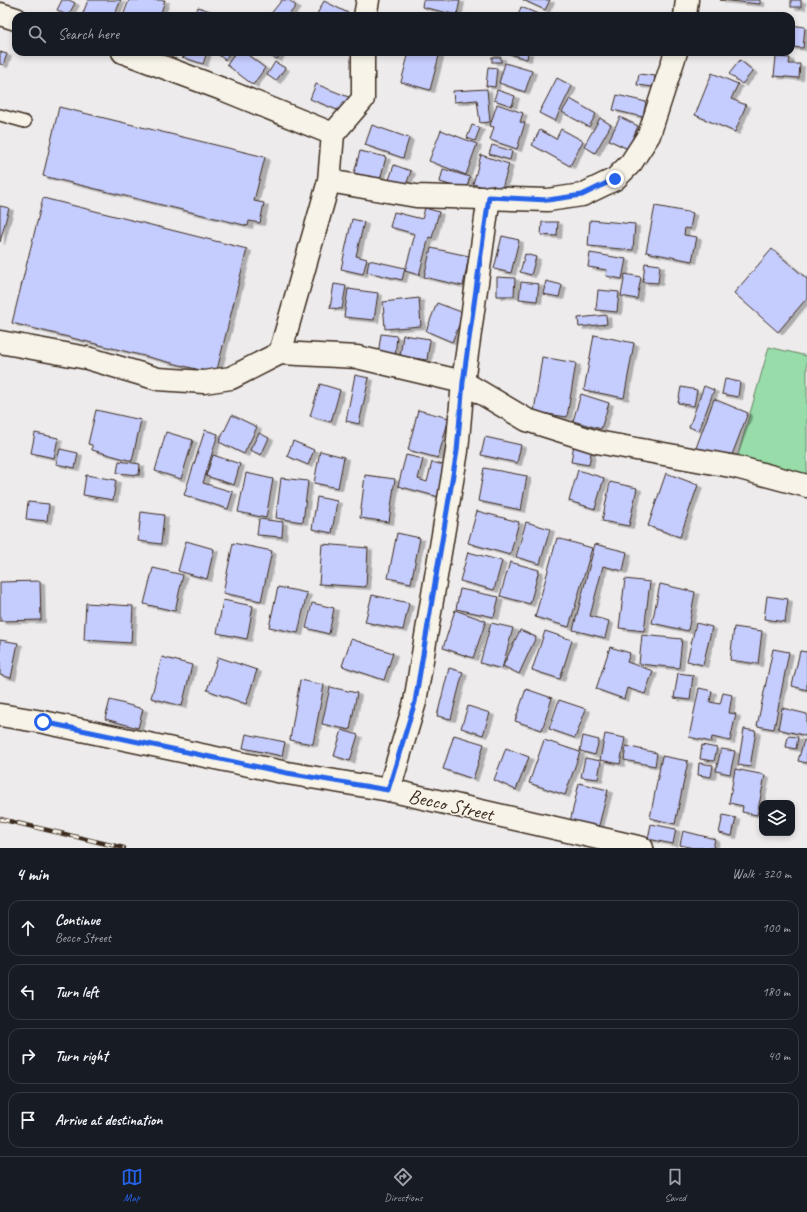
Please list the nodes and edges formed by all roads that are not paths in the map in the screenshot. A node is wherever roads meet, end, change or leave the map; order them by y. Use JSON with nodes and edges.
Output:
{"nodes":[{"id":1,"x":368,"y":0,"type":"edge"},
{"id":2,"x":687,"y":0,"type":"edge"},
{"id":3,"x":366,"y":12,"type":"edge"},
{"id":4,"x":686,"y":12,"type":"edge"},
{"id":5,"x":0,"y":14,"type":"edge"},
{"id":6,"x":12,"y":18,"type":"edge"},
{"id":7,"x":134,"y":56,"type":"edge"},
{"id":8,"x":363,"y":56,"type":"edge"},
{"id":9,"x":675,"y":56,"type":"edge"},
{"id":10,"x":0,"y":115,"type":"edge"},
{"id":11,"x":25,"y":122,"type":"dead end"},
{"id":12,"x":333,"y":134,"type":"junction"},
{"id":13,"x":329,"y":181,"type":"junction"},
{"id":14,"x":489,"y":197,"type":"junction"},
{"id":15,"x":0,"y":342,"type":"edge"},
{"id":16,"x":280,"y":353,"type":"junction"},
{"id":17,"x":463,"y":382,"type":"junction"},
{"id":18,"x":807,"y":486,"type":"edge"},
{"id":19,"x":0,"y":715,"type":"edge"},
{"id":20,"x":388,"y":790,"type":"junction"},
{"id":21,"x":642,"y":848,"type":"edge"}],
"edges":[{"from":1,"to":3,"type":"street"},
{"from":2,"to":4,"type":"street"},
{"from":5,"to":6,"type":"street"},
{"from":7,"to":12,"type":"street"},
{"from":8,"to":12,"type":"street"},
{"from":9,"to":14,"type":"street"},
{"from":10,"to":11,"type":"lane"},
{"from":12,"to":13,"type":"street"},
{"from":13,"to":14,"type":"street"},
{"from":13,"to":16,"type":"street"},
{"from":14,"to":17,"type":"street"},
{"from":15,"to":16,"type":"street"},
{"from":16,"to":17,"type":"street"},
{"from":17,"to":18,"type":"street"},
{"from":17,"to":20,"type":"street"},
{"from":19,"to":20,"type":"street","name":"Becco Street"},
{"from":20,"to":21,"type":"street","name":"Becco Street"}]}
